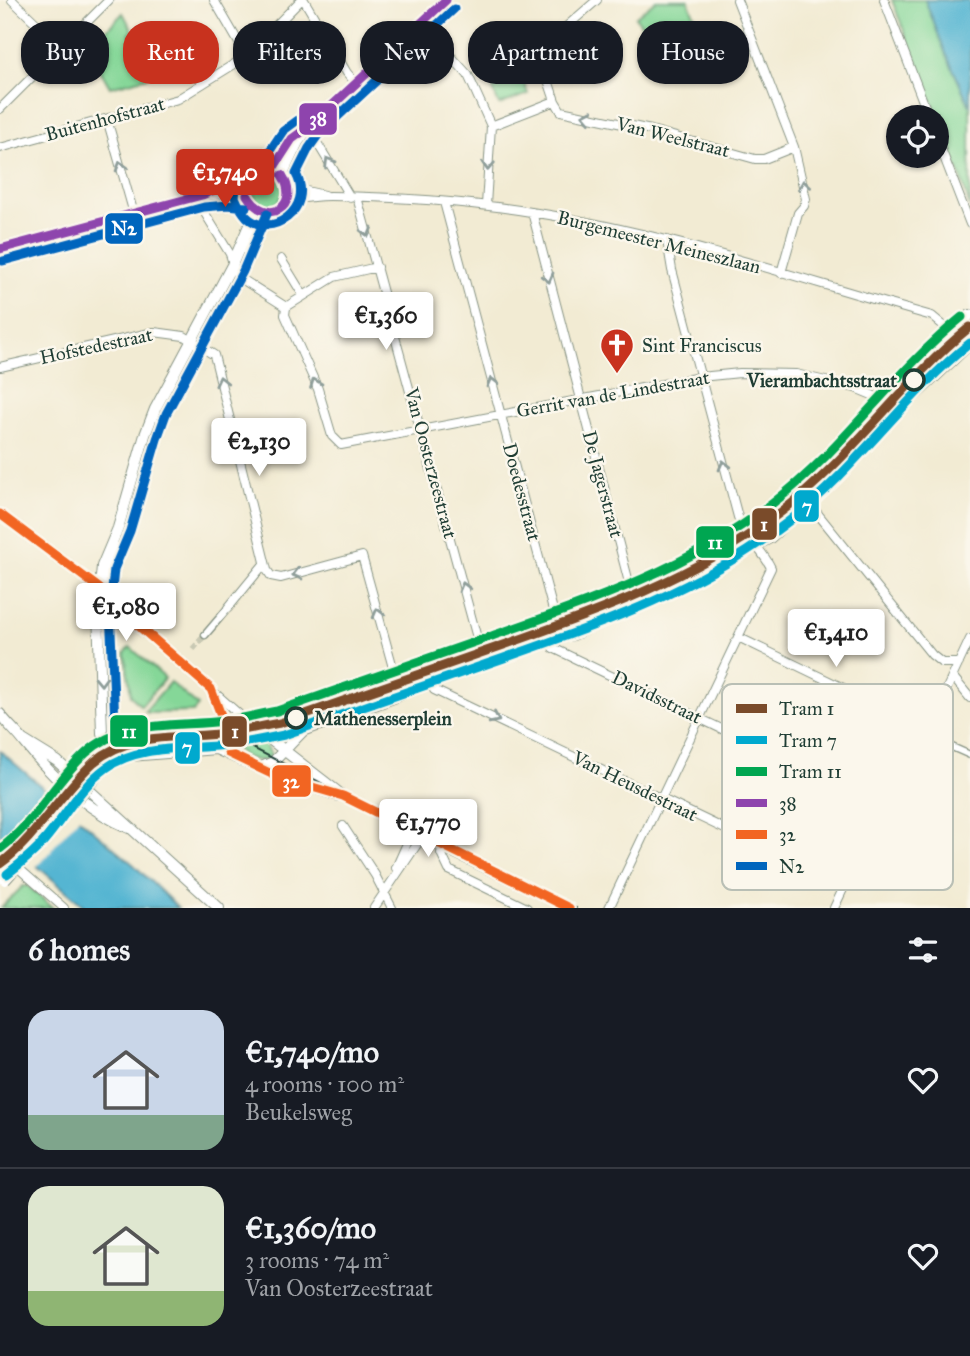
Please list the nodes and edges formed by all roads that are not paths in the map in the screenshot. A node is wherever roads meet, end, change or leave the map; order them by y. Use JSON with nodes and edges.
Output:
{"nodes":[{"id":1,"x":12,"y":0,"type":"edge"},
{"id":2,"x":109,"y":0,"type":"edge"},
{"id":3,"x":214,"y":0,"type":"edge"},
{"id":4,"x":303,"y":0,"type":"edge"},
{"id":5,"x":446,"y":0,"type":"edge"},
{"id":6,"x":597,"y":0,"type":"edge"},
{"id":7,"x":737,"y":0,"type":"edge"},
{"id":8,"x":884,"y":0,"type":"edge"},
{"id":9,"x":34,"y":21,"type":"edge"},
{"id":10,"x":88,"y":21,"type":"edge"},
{"id":11,"x":281,"y":21,"type":"edge"},
{"id":12,"x":423,"y":21,"type":"edge"},
{"id":13,"x":233,"y":33,"type":"edge"},
{"id":14,"x":454,"y":61,"type":"edge"},
{"id":15,"x":233,"y":63,"type":"edge"},
{"id":16,"x":360,"y":79,"type":"edge"},
{"id":17,"x":356,"y":83,"type":"junction"},
{"id":18,"x":25,"y":84,"type":"edge"},
{"id":19,"x":555,"y":101,"type":"junction"},
{"id":20,"x":924,"y":105,"type":"edge"},
{"id":21,"x":0,"y":109,"type":"edge"},
{"id":22,"x":107,"y":119,"type":"junction"},
{"id":23,"x":310,"y":126,"type":"junction"},
{"id":24,"x":491,"y":126,"type":"junction"},
{"id":25,"x":794,"y":147,"type":"junction"},
{"id":26,"x":0,"y":148,"type":"edge"},
{"id":27,"x":948,"y":168,"type":"edge"},
{"id":28,"x":277,"y":173,"type":"junction"},
{"id":29,"x":249,"y":183,"type":"junction"},
{"id":30,"x":289,"y":187,"type":"junction"},
{"id":31,"x":247,"y":195,"type":"junction"},
{"id":32,"x":199,"y":196,"type":"junction"},
{"id":33,"x":327,"y":196,"type":"junction"},
{"id":34,"x":354,"y":197,"type":"junction"},
{"id":35,"x":288,"y":199,"type":"junction"},
{"id":36,"x":444,"y":202,"type":"junction"},
{"id":37,"x":486,"y":205,"type":"junction"},
{"id":38,"x":262,"y":211,"type":"junction"},
{"id":39,"x":532,"y":212,"type":"junction"},
{"id":40,"x":134,"y":214,"type":"junction"},
{"id":41,"x":970,"y":224,"type":"edge"},
{"id":42,"x":667,"y":240,"type":"junction"},
{"id":43,"x":0,"y":249,"type":"edge"},
{"id":44,"x":281,"y":259,"type":"dead end"},
{"id":45,"x":232,"y":265,"type":"junction"},
{"id":46,"x":377,"y":267,"type":"junction"},
{"id":47,"x":781,"y":273,"type":"junction"},
{"id":48,"x":303,"y":295,"type":"junction"},
{"id":49,"x":286,"y":307,"type":"junction"},
{"id":50,"x":970,"y":315,"type":"edge"},
{"id":51,"x":950,"y":331,"type":"junction"},
{"id":52,"x":191,"y":339,"type":"junction"},
{"id":53,"x":970,"y":344,"type":"edge"},
{"id":54,"x":0,"y":367,"type":"edge"},
{"id":55,"x":700,"y":377,"type":"junction"},
{"id":56,"x":581,"y":400,"type":"junction"},
{"id":57,"x":884,"y":400,"type":"junction"},
{"id":58,"x":501,"y":415,"type":"junction"},
{"id":59,"x":422,"y":430,"type":"junction"},
{"id":60,"x":809,"y":503,"type":"junction"},
{"id":61,"x":0,"y":514,"type":"edge"},
{"id":62,"x":118,"y":528,"type":"junction"},
{"id":63,"x":744,"y":529,"type":"junction"},
{"id":64,"x":756,"y":545,"type":"junction"},
{"id":65,"x":264,"y":564,"type":"junction"},
{"id":66,"x":99,"y":588,"type":"junction"},
{"id":67,"x":632,"y":593,"type":"junction"},
{"id":68,"x":110,"y":600,"type":"junction"},
{"id":69,"x":228,"y":608,"type":"joint"},
{"id":70,"x":558,"y":620,"type":"junction"},
{"id":71,"x":205,"y":635,"type":"tunnel mouth"},
{"id":72,"x":738,"y":638,"type":"junction"},
{"id":73,"x":970,"y":639,"type":"edge"},
{"id":74,"x":552,"y":644,"type":"junction"},
{"id":75,"x":480,"y":649,"type":"junction"},
{"id":76,"x":959,"y":663,"type":"junction"},
{"id":77,"x":396,"y":676,"type":"junction"},
{"id":78,"x":953,"y":677,"type":"junction"},
{"id":79,"x":430,"y":681,"type":"junction"},
{"id":80,"x":830,"y":684,"type":"edge"},
{"id":81,"x":950,"y":684,"type":"edge"},
{"id":82,"x":211,"y":689,"type":"junction"},
{"id":83,"x":970,"y":698,"type":"edge"},
{"id":84,"x":0,"y":713,"type":"edge"},
{"id":85,"x":699,"y":718,"type":"junction"},
{"id":86,"x":249,"y":723,"type":"junction"},
{"id":87,"x":225,"y":725,"type":"junction"},
{"id":88,"x":722,"y":729,"type":"edge"},
{"id":89,"x":109,"y":739,"type":"junction"},
{"id":90,"x":953,"y":746,"type":"edge"},
{"id":91,"x":284,"y":752,"type":"junction"},
{"id":92,"x":228,"y":753,"type":"junction"},
{"id":93,"x":970,"y":755,"type":"edge"},
{"id":94,"x":114,"y":760,"type":"junction"},
{"id":95,"x":261,"y":767,"type":"junction"},
{"id":96,"x":343,"y":796,"type":"junction"},
{"id":97,"x":661,"y":799,"type":"junction"},
{"id":98,"x":344,"y":826,"type":"dead end"},
{"id":99,"x":722,"y":828,"type":"edge"},
{"id":100,"x":417,"y":834,"type":"junction"},
{"id":101,"x":443,"y":847,"type":"junction"},
{"id":102,"x":0,"y":852,"type":"edge"},
{"id":103,"x":0,"y":864,"type":"edge"},
{"id":104,"x":3,"y":883,"type":"edge"},
{"id":105,"x":842,"y":890,"type":"edge"},
{"id":106,"x":385,"y":893,"type":"junction"},
{"id":107,"x":64,"y":908,"type":"edge"},
{"id":108,"x":219,"y":908,"type":"edge"},
{"id":109,"x":374,"y":908,"type":"edge"},
{"id":110,"x":392,"y":908,"type":"edge"},
{"id":111,"x":527,"y":908,"type":"edge"},
{"id":112,"x":569,"y":908,"type":"edge"},
{"id":113,"x":608,"y":908,"type":"edge"},
{"id":114,"x":834,"y":908,"type":"edge"}],
"edges":[{"from":1,"to":9,"type":"street"},
{"from":2,"to":10,"type":"street"},
{"from":3,"to":13,"type":"street"},
{"from":4,"to":11,"type":"street","name":"Buitenhofstraat"},
{"from":4,"to":17,"type":"street"},
{"from":5,"to":12,"type":"main road"},
{"from":6,"to":19,"type":"street"},
{"from":7,"to":25,"type":"street"},
{"from":8,"to":20,"type":"street"},
{"from":14,"to":24,"type":"street"},
{"from":15,"to":22,"type":"street","name":"Buitenhofstraat"},
{"from":16,"to":17,"type":"main road"},
{"from":17,"to":23,"type":"main road"},
{"from":18,"to":21,"type":"street"},
{"from":19,"to":24,"type":"street"},
{"from":25,"to":19,"type":"street","name":"Van Weelstraat","one_way":true},
{"from":22,"to":26,"type":"street","name":"Buitenhofstraat"},
{"from":40,"to":22,"type":"street","one_way":true},
{"from":23,"to":28,"type":"main road"},
{"from":34,"to":23,"type":"street","name":"Van Oosterzeestraat","one_way":true},
{"from":24,"to":37,"type":"street","one_way":true},
{"from":47,"to":25,"type":"street","one_way":true},
{"from":27,"to":41,"type":"street"},
{"from":28,"to":29,"type":"main road"},
{"from":28,"to":30,"type":"main road"},
{"from":29,"to":31,"type":"main road"},
{"from":29,"to":32,"type":"main road"},
{"from":30,"to":33,"type":"street"},
{"from":30,"to":35,"type":"main road"},
{"from":31,"to":32,"type":"main road"},
{"from":31,"to":38,"type":"main road"},
{"from":32,"to":40,"type":"main road"},
{"from":32,"to":45,"type":"street"},
{"from":33,"to":34,"type":"street","name":"Burgemeester Meineszlaan"},
{"from":33,"to":35,"type":"street"},
{"from":34,"to":36,"type":"street","name":"Burgemeester Meineszlaan"},
{"from":34,"to":46,"type":"street","name":"Van Oosterzeestraat","one_way":true},
{"from":35,"to":38,"type":"main road"},
{"from":36,"to":37,"type":"street","name":"Burgemeester Meineszlaan"},
{"from":58,"to":36,"type":"street","name":"Doedesstraat","one_way":true},
{"from":37,"to":39,"type":"street","name":"Burgemeester Meineszlaan"},
{"from":38,"to":45,"type":"street"},
{"from":39,"to":42,"type":"street","name":"Burgemeester Meineszlaan"},
{"from":39,"to":56,"type":"street","name":"De Jagerstraat","one_way":true},
{"from":40,"to":43,"type":"main road"},
{"from":42,"to":47,"type":"street","name":"Burgemeester Meineszlaan"},
{"from":42,"to":55,"type":"street"},
{"from":44,"to":48,"type":"street"},
{"from":45,"to":49,"type":"street"},
{"from":45,"to":52,"type":"street"},
{"from":46,"to":48,"type":"street"},
{"from":46,"to":59,"type":"street","name":"Van Oosterzeestraat"},
{"from":47,"to":51,"type":"street","name":"Burgemeester Meineszlaan"},
{"from":48,"to":49,"type":"street"},
{"from":59,"to":49,"type":"street","name":"Gerrit van de Lindestraat","one_way":true},
{"from":50,"to":51,"type":"street"},
{"from":51,"to":57,"type":"street"},
{"from":52,"to":54,"type":"street","name":"Hofstedestraat"},
{"from":52,"to":62,"type":"street"},
{"from":65,"to":52,"type":"street","one_way":true},
{"from":53,"to":60,"type":"street"},
{"from":55,"to":56,"type":"street","name":"Gerrit van de Lindestraat"},
{"from":55,"to":57,"type":"street","name":"Gerrit van de Lindestraat"},
{"from":63,"to":55,"type":"street","one_way":true},
{"from":56,"to":58,"type":"street","name":"Gerrit van de Lindestraat"},
{"from":56,"to":67,"type":"street","name":"De Jagerstraat"},
{"from":57,"to":63,"type":"street"},
{"from":58,"to":59,"type":"street","name":"Gerrit van de Lindestraat"},
{"from":58,"to":70,"type":"street","name":"Doedesstraat"},
{"from":75,"to":59,"type":"street","name":"Van Oosterzeestraat","one_way":true},
{"from":60,"to":64,"type":"street"},
{"from":60,"to":76,"type":"street"},
{"from":61,"to":66,"type":"street"},
{"from":62,"to":66,"type":"street"},
{"from":62,"to":68,"type":"street"},
{"from":63,"to":64,"type":"street"},
{"from":63,"to":67,"type":"street"},
{"from":64,"to":72,"type":"street"},
{"from":64,"to":74,"type":"street"},
{"from":65,"to":69,"type":"street"},
{"from":77,"to":65,"type":"street","one_way":true},
{"from":66,"to":68,"type":"street"},
{"from":66,"to":89,"type":"street","one_way":true},
{"from":67,"to":70,"type":"street"},
{"from":68,"to":82,"type":"street"},
{"from":68,"to":89,"type":"street"},
{"from":69,"to":71,"type":"street"},
{"from":70,"to":75,"type":"street"},
{"from":72,"to":80,"type":"street"},
{"from":72,"to":85,"type":"street"},
{"from":73,"to":76,"type":"street"},
{"from":74,"to":79,"type":"street"},
{"from":74,"to":85,"type":"street","name":"Davidsstraat"},
{"from":75,"to":77,"type":"street"},
{"from":76,"to":78,"type":"street"},
{"from":77,"to":86,"type":"street"},
{"from":78,"to":81,"type":"street"},
{"from":78,"to":83,"type":"street"},
{"from":79,"to":91,"type":"street"},
{"from":79,"to":97,"type":"street","name":"Van Heusdestraat","one_way":true},
{"from":82,"to":86,"type":"street"},
{"from":82,"to":87,"type":"street"},
{"from":84,"to":108,"type":"street"},
{"from":85,"to":88,"type":"street","name":"Davidsstraat"},
{"from":85,"to":97,"type":"street"},
{"from":86,"to":87,"type":"street"},
{"from":86,"to":91,"type":"street"},
{"from":87,"to":89,"type":"street"},
{"from":87,"to":92,"type":"street"},
{"from":89,"to":94,"type":"street"},
{"from":89,"to":103,"type":"street","bridge":true},
{"from":90,"to":93,"type":"street"},
{"from":91,"to":95,"type":"street"},
{"from":91,"to":96,"type":"street"},
{"from":92,"to":94,"type":"street"},
{"from":92,"to":95,"type":"street"},
{"from":94,"to":104,"type":"street","bridge":true},
{"from":95,"to":96,"type":"street"},
{"from":96,"to":100,"type":"street"},
{"from":97,"to":99,"type":"street","name":"Van Heusdestraat"},
{"from":97,"to":113,"type":"street"},
{"from":98,"to":106,"type":"street"},
{"from":100,"to":101,"type":"street"},
{"from":100,"to":106,"type":"street"},
{"from":101,"to":111,"type":"street"},
{"from":101,"to":112,"type":"street"},
{"from":102,"to":107,"type":"street"},
{"from":105,"to":114,"type":"street"},
{"from":106,"to":109,"type":"street"},
{"from":106,"to":110,"type":"street"}]}
